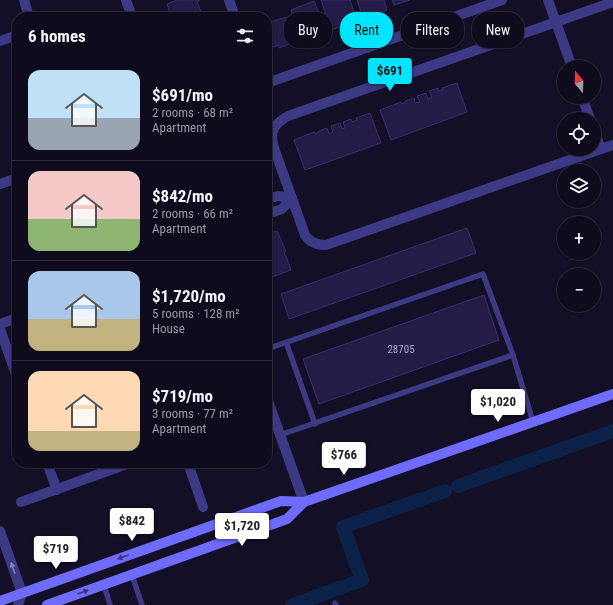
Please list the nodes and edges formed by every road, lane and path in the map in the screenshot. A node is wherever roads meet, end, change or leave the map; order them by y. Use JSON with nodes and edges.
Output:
{"nodes":[{"id":1,"x":24,"y":0,"type":"edge"},
{"id":2,"x":126,"y":0,"type":"edge"},
{"id":3,"x":229,"y":0,"type":"edge"},
{"id":4,"x":502,"y":0,"type":"edge"},
{"id":5,"x":548,"y":0,"type":"edge"},
{"id":6,"x":613,"y":2,"type":"edge"},
{"id":7,"x":28,"y":12,"type":"edge"},
{"id":8,"x":130,"y":12,"type":"edge"},
{"id":9,"x":234,"y":12,"type":"edge"},
{"id":10,"x":556,"y":23,"type":"junction"},
{"id":11,"x":12,"y":37,"type":"edge"},
{"id":12,"x":0,"y":41,"type":"edge"},
{"id":13,"x":569,"y":60,"type":"edge"},
{"id":14,"x":272,"y":81,"type":"edge"},
{"id":15,"x":613,"y":145,"type":"edge"},
{"id":16,"x":601,"y":150,"type":"edge"},
{"id":17,"x":584,"y":156,"type":"edge"},
{"id":18,"x":12,"y":180,"type":"edge"},
{"id":19,"x":0,"y":184,"type":"edge"},
{"id":20,"x":272,"y":198,"type":"edge"},
{"id":21,"x":292,"y":198,"type":"junction"},
{"id":22,"x":272,"y":212,"type":"edge"},
{"id":23,"x":12,"y":320,"type":"edge"},
{"id":24,"x":0,"y":324,"type":"edge"},
{"id":25,"x":0,"y":329,"type":"edge"},
{"id":26,"x":286,"y":342,"type":"junction"},
{"id":27,"x":272,"y":347,"type":"edge"},
{"id":28,"x":512,"y":355,"type":"junction"},
{"id":29,"x":12,"y":364,"type":"edge"},
{"id":30,"x":613,"y":394,"type":"edge"},
{"id":31,"x":272,"y":412,"type":"edge"},
{"id":32,"x":533,"y":422,"type":"junction"},
{"id":33,"x":315,"y":424,"type":"junction"},
{"id":34,"x":280,"y":435,"type":"junction"},
{"id":35,"x":50,"y":468,"type":"edge"},
{"id":36,"x":116,"y":468,"type":"edge"},
{"id":37,"x":190,"y":468,"type":"edge"},
{"id":38,"x":57,"y":490,"type":"junction"},
{"id":39,"x":21,"y":502,"type":"dead end"},
{"id":40,"x":304,"y":502,"type":"junction"},
{"id":41,"x":203,"y":507,"type":"dead end"},
{"id":42,"x":0,"y":530,"type":"edge"},
{"id":43,"x":132,"y":575,"type":"junction"},
{"id":44,"x":104,"y":585,"type":"junction"},
{"id":45,"x":22,"y":593,"type":"junction"},
{"id":46,"x":0,"y":601,"type":"edge"},
{"id":47,"x":18,"y":605,"type":"edge"},
{"id":48,"x":47,"y":605,"type":"edge"},
{"id":49,"x":110,"y":605,"type":"edge"},
{"id":50,"x":142,"y":605,"type":"edge"}],
"edges":[{"from":1,"to":7,"type":"street"},
{"from":2,"to":8,"type":"street"},
{"from":3,"to":9,"type":"street"},
{"from":4,"to":14,"type":"street"},
{"from":5,"to":10,"type":"street"},
{"from":6,"to":10,"type":"street"},
{"from":10,"to":13,"type":"street"},
{"from":10,"to":21,"type":"street"},
{"from":11,"to":12,"type":"street"},
{"from":15,"to":16,"type":"street"},
{"from":17,"to":21,"type":"street"},
{"from":18,"to":19,"type":"street"},
{"from":20,"to":21,"type":"street"},
{"from":21,"to":22,"type":"street"},
{"from":23,"to":24,"type":"street"},
{"from":25,"to":29,"type":"street"},
{"from":26,"to":27,"type":"lane"},
{"from":26,"to":28,"type":"lane"},
{"from":26,"to":33,"type":"lane"},
{"from":28,"to":32,"type":"lane"},
{"from":28,"to":33,"type":"lane"},
{"from":30,"to":32,"type":"main road"},
{"from":31,"to":34,"type":"street"},
{"from":32,"to":40,"type":"main road"},
{"from":33,"to":34,"type":"lane"},
{"from":34,"to":40,"type":"street"},
{"from":35,"to":38,"type":"street"},
{"from":36,"to":38,"type":"street"},
{"from":37,"to":41,"type":"street"},
{"from":38,"to":39,"type":"street"},
{"from":40,"to":43,"type":"main road"},
{"from":40,"to":45,"type":"main road","one_way":true},
{"from":45,"to":42,"type":"street","one_way":true},
{"from":43,"to":44,"type":"main road"},
{"from":43,"to":50,"type":"lane"},
{"from":48,"to":44,"type":"main road","one_way":true},
{"from":44,"to":49,"type":"lane"},
{"from":45,"to":46,"type":"main road"},
{"from":45,"to":47,"type":"street"}]}
